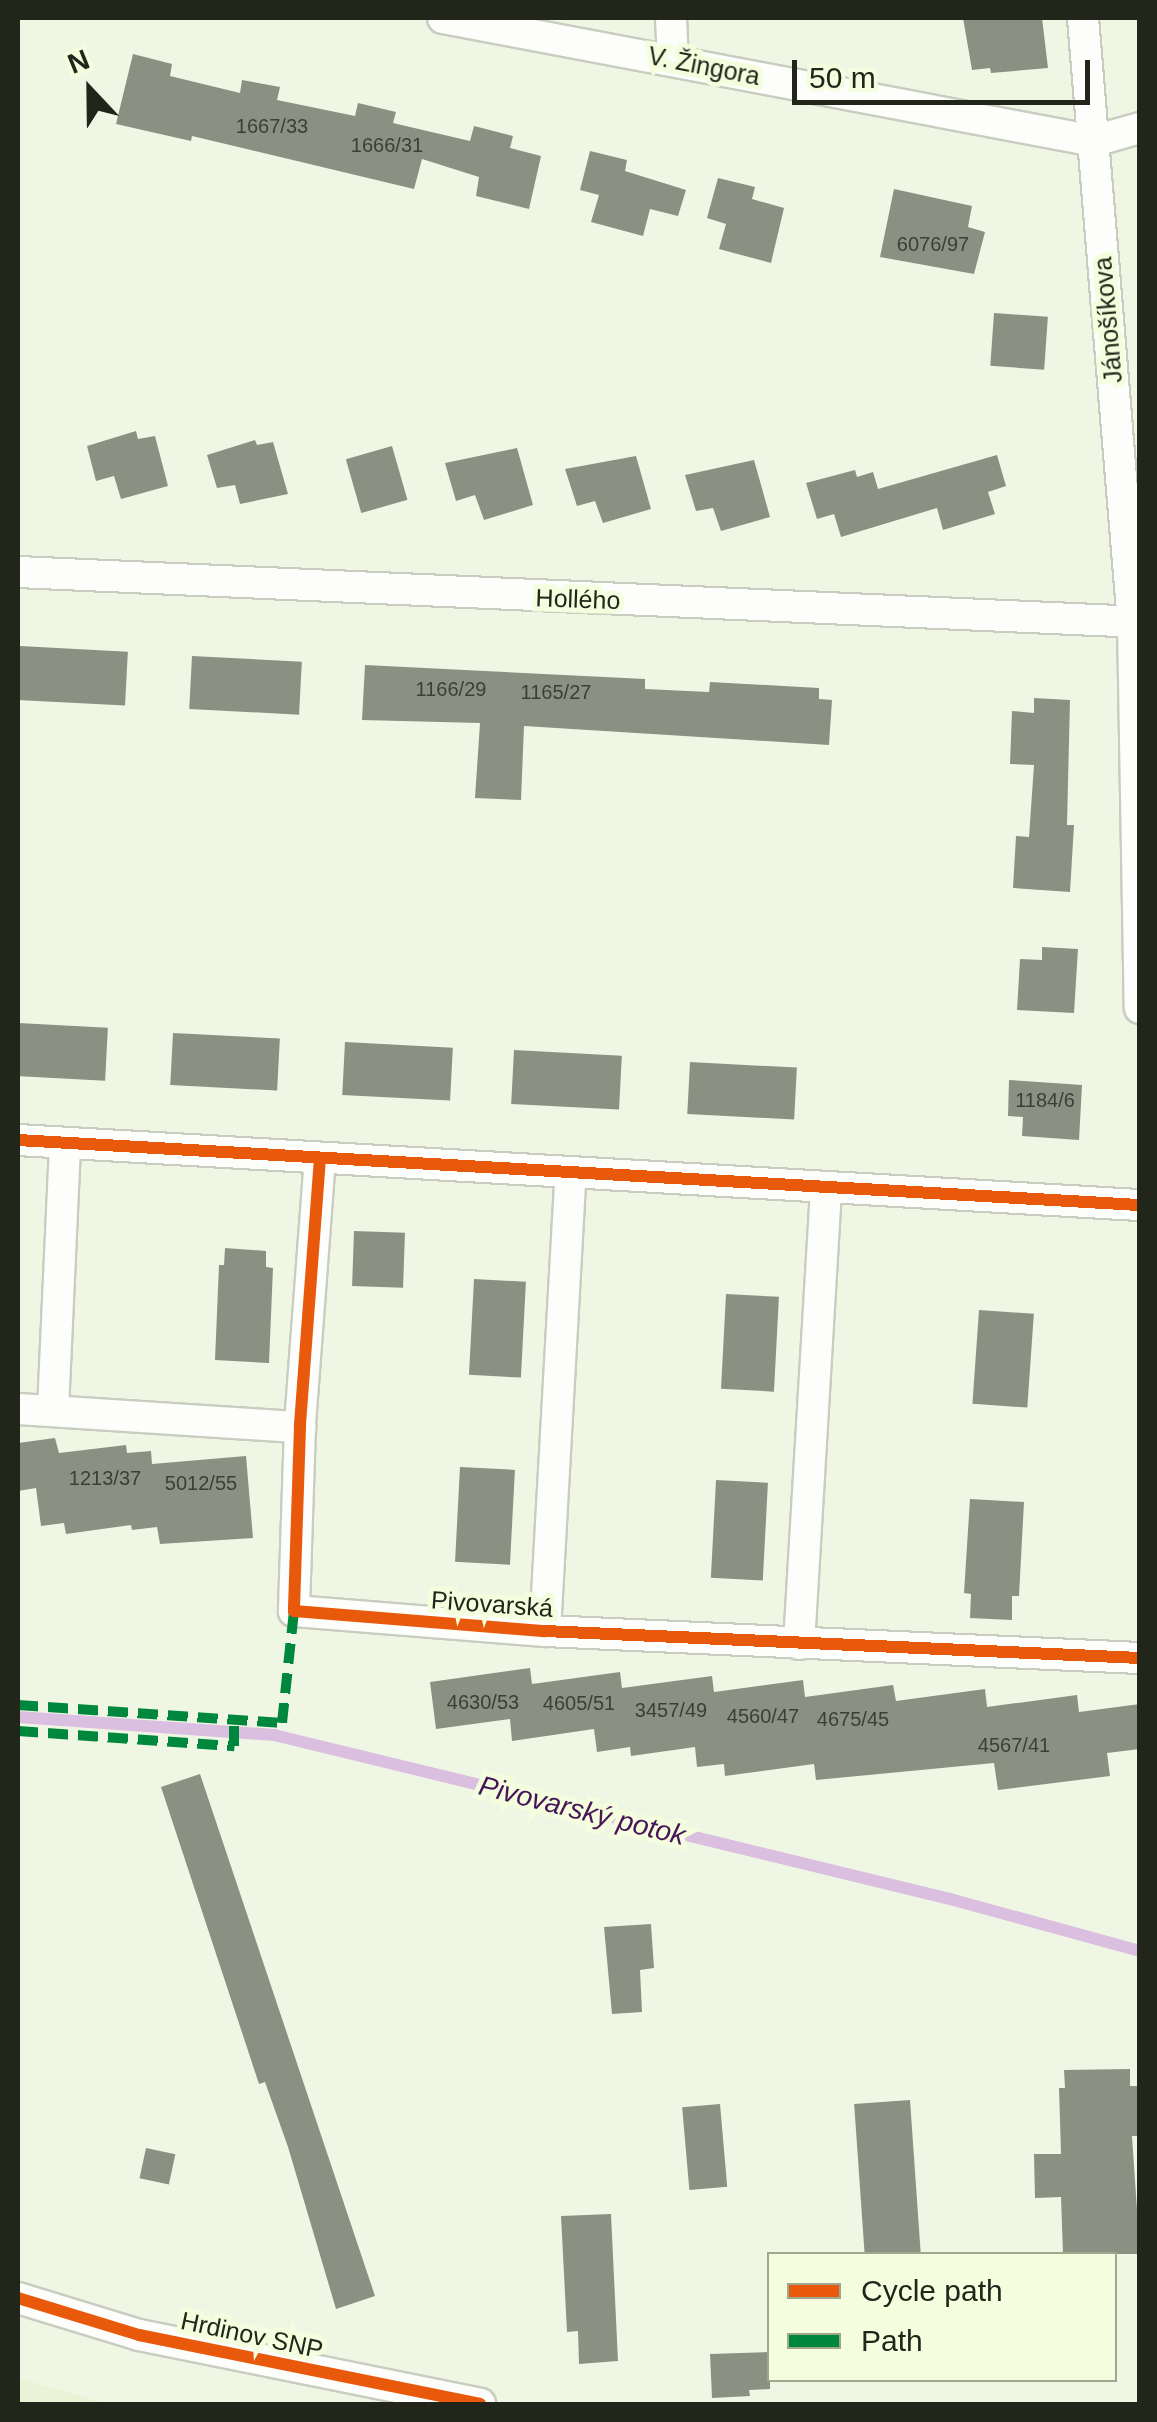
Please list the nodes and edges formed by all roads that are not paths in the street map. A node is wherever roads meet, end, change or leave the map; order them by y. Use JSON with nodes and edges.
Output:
{"nodes":[{"id":1,"x":443,"y":18,"type":"edge"},
{"id":2,"x":670,"y":18,"type":"edge"},
{"id":3,"x":1083,"y":18,"type":"edge"},
{"id":4,"x":673,"y":60,"type":"junction"},
{"id":5,"x":1140,"y":128,"type":"edge"},
{"id":6,"x":1094,"y":142,"type":"junction"},
{"id":7,"x":18,"y":572,"type":"edge"},
{"id":8,"x":1136,"y":622,"type":"edge"},
{"id":9,"x":1140,"y":1008,"type":"edge"},
{"id":10,"x":18,"y":1140,"type":"edge"},
{"id":11,"x":64,"y":1143,"type":"junction"},
{"id":12,"x":320,"y":1158,"type":"junction"},
{"id":13,"x":571,"y":1173,"type":"junction"},
{"id":14,"x":826,"y":1190,"type":"junction"},
{"id":15,"x":1140,"y":1206,"type":"edge"},
{"id":16,"x":18,"y":1409,"type":"edge"},
{"id":17,"x":54,"y":1410,"type":"junction"},
{"id":18,"x":300,"y":1426,"type":"junction"},
{"id":19,"x":546,"y":1631,"type":"junction"},
{"id":20,"x":799,"y":1644,"type":"junction"},
{"id":21,"x":1140,"y":1658,"type":"edge"},
{"id":22,"x":18,"y":2298,"type":"edge"},
{"id":23,"x":480,"y":2404,"type":"edge"}],
"edges":[{"from":1,"to":4,"type":"street","name":"V. Žingora"},
{"from":2,"to":4,"type":"street"},
{"from":3,"to":6,"type":"street","name":"Jánošíkova"},
{"from":4,"to":6,"type":"street","name":"V. Žingora"},
{"from":5,"to":6,"type":"street","name":"V. Žingora"},
{"from":6,"to":8,"type":"street","name":"Jánošíkova"},
{"from":7,"to":8,"type":"street","name":"Hollého"},
{"from":8,"to":9,"type":"street"},
{"from":10,"to":11,"type":"street"},
{"from":11,"to":12,"type":"street"},
{"from":11,"to":17,"type":"street"},
{"from":12,"to":13,"type":"street"},
{"from":12,"to":18,"type":"street","name":"Pivovarská"},
{"from":13,"to":14,"type":"street"},
{"from":13,"to":19,"type":"street","name":"Pivovarská"},
{"from":14,"to":15,"type":"street"},
{"from":14,"to":20,"type":"street"},
{"from":16,"to":17,"type":"street"},
{"from":17,"to":18,"type":"street"},
{"from":18,"to":19,"type":"street","name":"Pivovarská"},
{"from":19,"to":20,"type":"street","name":"Pivovarská"},
{"from":20,"to":21,"type":"street","name":"Pivovarská"},
{"from":22,"to":23,"type":"street","name":"Hrdinov SNP"}]}
